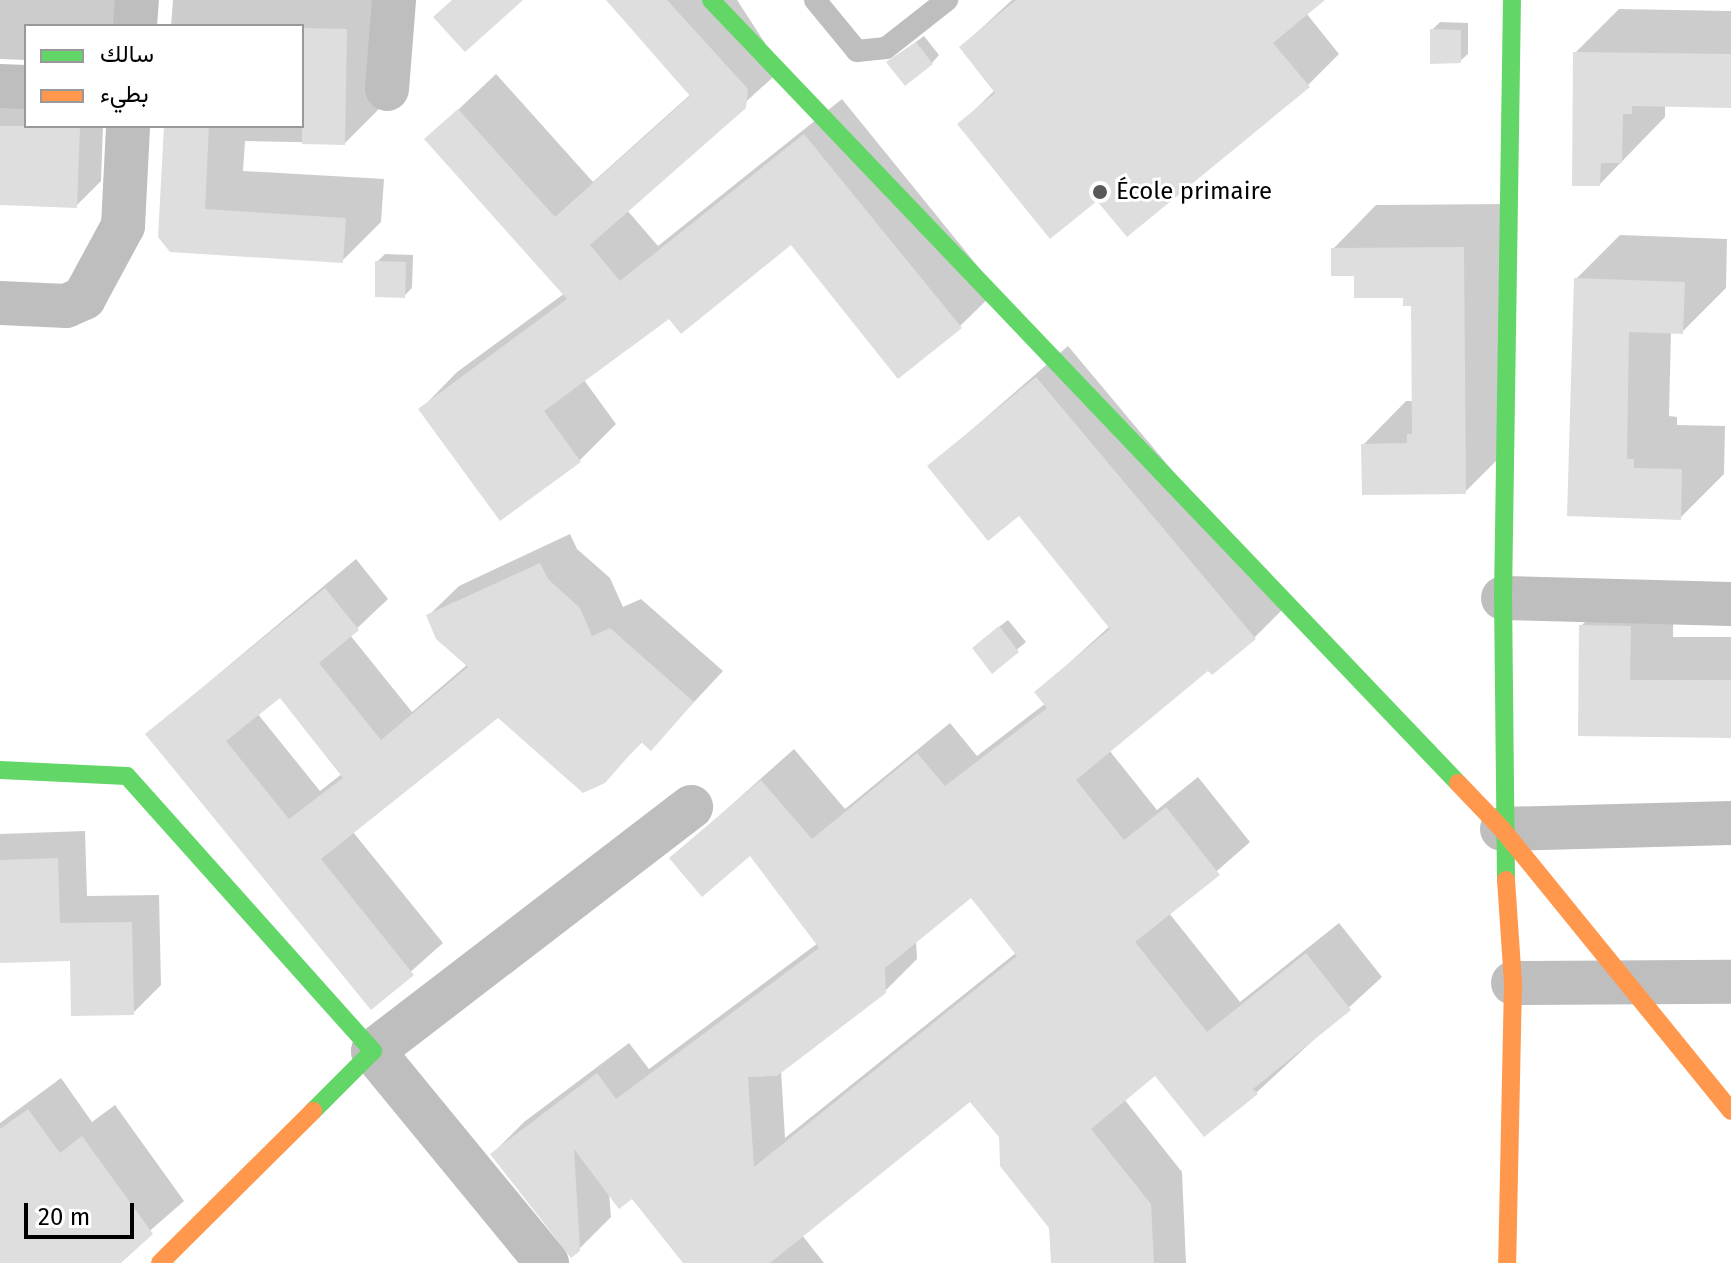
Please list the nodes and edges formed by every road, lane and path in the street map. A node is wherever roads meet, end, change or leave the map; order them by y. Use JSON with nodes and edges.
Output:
{"nodes":[{"id":1,"x":137,"y":0,"type":"edge"},
{"id":2,"x":394,"y":0,"type":"edge"},
{"id":3,"x":711,"y":0,"type":"edge"},
{"id":4,"x":815,"y":0,"type":"edge"},
{"id":5,"x":947,"y":0,"type":"edge"},
{"id":6,"x":1512,"y":0,"type":"edge"},
{"id":7,"x":135,"y":24,"type":"edge"},
{"id":8,"x":0,"y":86,"type":"edge"},
{"id":9,"x":24,"y":87,"type":"edge"},
{"id":10,"x":387,"y":89,"type":"dead end"},
{"id":11,"x":128,"y":128,"type":"edge"},
{"id":12,"x":0,"y":303,"type":"edge"},
{"id":13,"x":1503,"y":598,"type":"junction"},
{"id":14,"x":1731,"y":604,"type":"edge"},
{"id":15,"x":0,"y":770,"type":"edge"},
{"id":16,"x":691,"y":807,"type":"dead end"},
{"id":17,"x":1731,"y":823,"type":"edge"},
{"id":18,"x":1502,"y":829,"type":"junction"},
{"id":19,"x":1629,"y":982,"type":"junction"},
{"id":20,"x":1731,"y":982,"type":"edge"},
{"id":21,"x":1513,"y":983,"type":"junction"},
{"id":22,"x":373,"y":1051,"type":"junction"},
{"id":23,"x":1731,"y":1111,"type":"edge"},
{"id":24,"x":160,"y":1263,"type":"edge"},
{"id":25,"x":547,"y":1263,"type":"edge"},
{"id":26,"x":1507,"y":1263,"type":"edge"}],
"edges":[{"from":1,"to":7,"type":"street"},
{"from":2,"to":10,"type":"street"},
{"from":3,"to":18,"type":"street"},
{"from":4,"to":5,"type":"lane"},
{"from":6,"to":13,"type":"street"},
{"from":8,"to":9,"type":"street"},
{"from":11,"to":12,"type":"street"},
{"from":13,"to":14,"type":"street"},
{"from":13,"to":18,"type":"street"},
{"from":15,"to":22,"type":"street"},
{"from":16,"to":22,"type":"street"},
{"from":17,"to":18,"type":"street"},
{"from":18,"to":19,"type":"street"},
{"from":18,"to":21,"type":"street"},
{"from":19,"to":20,"type":"street"},
{"from":19,"to":21,"type":"street"},
{"from":19,"to":23,"type":"street"},
{"from":21,"to":26,"type":"street"},
{"from":22,"to":24,"type":"street"},
{"from":22,"to":25,"type":"street"}]}
